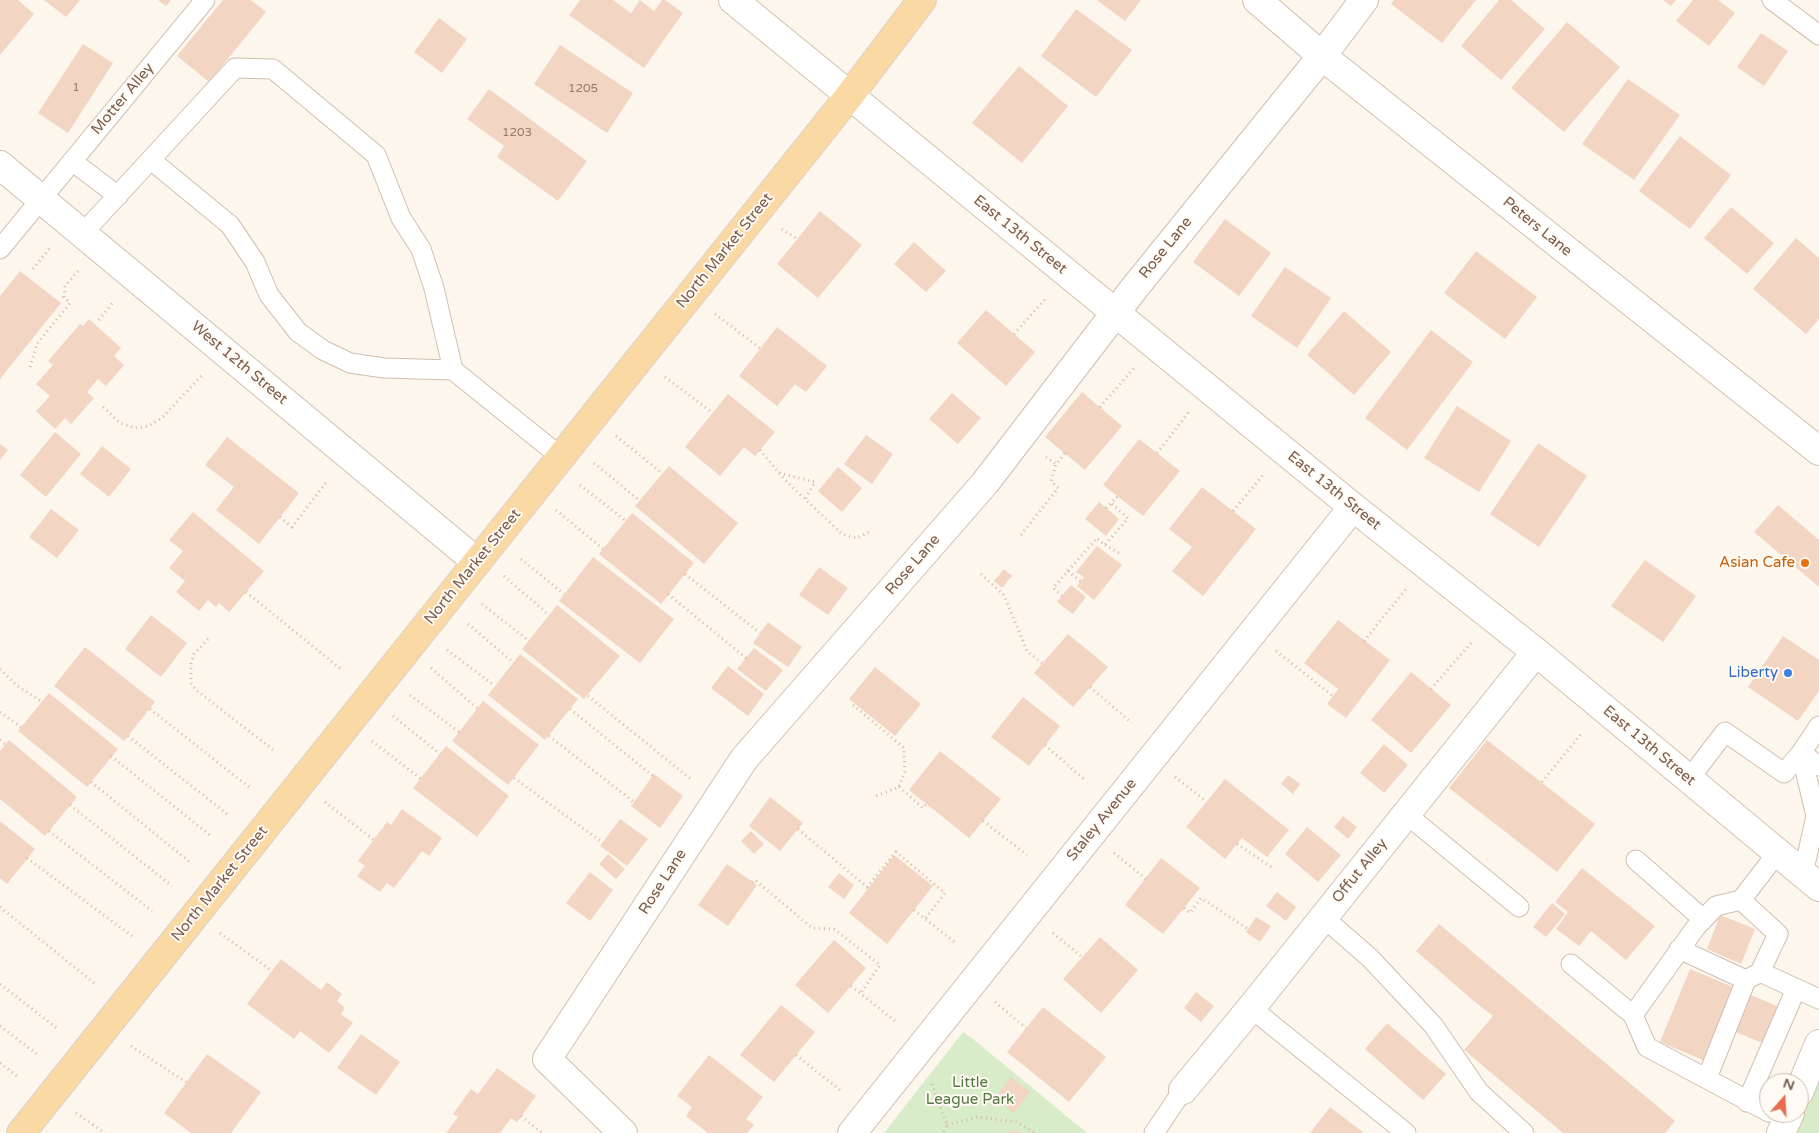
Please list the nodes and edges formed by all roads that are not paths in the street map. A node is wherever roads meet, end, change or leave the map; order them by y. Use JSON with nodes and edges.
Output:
{"nodes":[{"id":1,"x":205,"y":0,"type":"edge"},
{"id":2,"x":733,"y":0,"type":"edge"},
{"id":3,"x":922,"y":0,"type":"edge"},
{"id":4,"x":1257,"y":0,"type":"edge"},
{"id":5,"x":1364,"y":0,"type":"edge"},
{"id":6,"x":1772,"y":0,"type":"edge"},
{"id":7,"x":1819,"y":35,"type":"edge"},
{"id":8,"x":1322,"y":56,"type":"junction"},
{"id":9,"x":850,"y":95,"type":"junction"},
{"id":10,"x":151,"y":160,"type":"junction"},
{"id":11,"x":72,"y":161,"type":"junction"},
{"id":12,"x":0,"y":165,"type":"edge"},
{"id":13,"x":118,"y":196,"type":"junction"},
{"id":14,"x":41,"y":198,"type":"junction"},
{"id":15,"x":83,"y":233,"type":"junction"},
{"id":16,"x":0,"y":249,"type":"edge"},
{"id":17,"x":1115,"y":313,"type":"junction"},
{"id":18,"x":453,"y":370,"type":"junction"},
{"id":19,"x":1819,"y":451,"type":"edge"},
{"id":20,"x":561,"y":457,"type":"junction"},
{"id":21,"x":1353,"y":507,"type":"junction"},
{"id":22,"x":477,"y":562,"type":"junction"},
{"id":23,"x":1536,"y":652,"type":"junction"},
{"id":24,"x":1819,"y":726,"type":"edge"},
{"id":25,"x":1802,"y":753,"type":"junction"},
{"id":26,"x":1819,"y":766,"type":"edge"},
{"id":27,"x":1689,"y":779,"type":"junction"},
{"id":28,"x":1406,"y":814,"type":"junction"},
{"id":29,"x":1778,"y":852,"type":"junction"},
{"id":30,"x":1636,"y":860,"type":"dead end"},
{"id":31,"x":1811,"y":880,"type":"edge"},
{"id":32,"x":1741,"y":900,"type":"junction"},
{"id":33,"x":1519,"y":907,"type":"dead end"},
{"id":34,"x":1323,"y":917,"type":"junction"},
{"id":35,"x":1703,"y":919,"type":"junction"},
{"id":36,"x":1679,"y":949,"type":"junction"},
{"id":37,"x":1571,"y":964,"type":"dead end"},
{"id":38,"x":1753,"y":976,"type":"junction"},
{"id":39,"x":1796,"y":989,"type":"junction"},
{"id":40,"x":1819,"y":999,"type":"edge"},
{"id":41,"x":1251,"y":1008,"type":"junction"},
{"id":42,"x":1633,"y":1015,"type":"junction"},
{"id":43,"x":1819,"y":1044,"type":"edge"},
{"id":44,"x":1807,"y":1073,"type":"edge"},
{"id":45,"x":1707,"y":1078,"type":"junction"},
{"id":46,"x":1182,"y":1090,"type":"joint"},
{"id":47,"x":1748,"y":1102,"type":"junction"},
{"id":48,"x":1759,"y":1108,"type":"edge"},
{"id":49,"x":22,"y":1133,"type":"edge"},
{"id":50,"x":623,"y":1133,"type":"edge"},
{"id":51,"x":852,"y":1133,"type":"edge"},
{"id":52,"x":1154,"y":1133,"type":"edge"},
{"id":53,"x":1406,"y":1133,"type":"edge"},
{"id":54,"x":1524,"y":1133,"type":"edge"}],
"edges":[{"from":1,"to":11,"type":"lane","name":"Motter Alley"},
{"from":2,"to":9,"type":"street","name":"East 13th Street"},
{"from":3,"to":9,"type":"main road","name":"North Market Street"},
{"from":4,"to":8,"type":"street","name":"Peters Lane"},
{"from":5,"to":8,"type":"street","name":"Rose Lane"},
{"from":6,"to":7,"type":"lane"},
{"from":8,"to":17,"type":"street","name":"Rose Lane"},
{"from":8,"to":19,"type":"street","name":"Peters Lane"},
{"from":9,"to":17,"type":"street","name":"East 13th Street"},
{"from":9,"to":20,"type":"main road","name":"North Market Street"},
{"from":10,"to":13,"type":"lane"},
{"from":10,"to":18,"type":"lane"},
{"from":10,"to":18,"type":"lane"},
{"from":11,"to":13,"type":"lane"},
{"from":11,"to":14,"type":"lane","name":"Motter Alley"},
{"from":12,"to":14,"type":"street","name":"West 12th Street"},
{"from":13,"to":15,"type":"lane"},
{"from":14,"to":15,"type":"street","name":"West 12th Street"},
{"from":14,"to":16,"type":"lane","name":"Motter Alley"},
{"from":15,"to":22,"type":"street","name":"West 12th Street"},
{"from":17,"to":21,"type":"street","name":"East 13th Street"},
{"from":17,"to":50,"type":"street","name":"Rose Lane"},
{"from":18,"to":20,"type":"lane"},
{"from":20,"to":22,"type":"main road","name":"North Market Street"},
{"from":21,"to":23,"type":"street","name":"East 13th Street"},
{"from":21,"to":51,"type":"street","name":"Staley Avenue"},
{"from":22,"to":49,"type":"main road","name":"North Market Street"},
{"from":23,"to":27,"type":"street","name":"East 13th Street"},
{"from":23,"to":28,"type":"street","name":"Offut Alley"},
{"from":24,"to":25,"type":"lane"},
{"from":25,"to":26,"type":"lane"},
{"from":25,"to":27,"type":"lane"},
{"from":25,"to":31,"type":"lane"},
{"from":27,"to":29,"type":"street","name":"East 13th Street"},
{"from":28,"to":33,"type":"lane"},
{"from":28,"to":34,"type":"street","name":"Offut Alley"},
{"from":29,"to":31,"type":"street","name":"East 13th Street"},
{"from":29,"to":32,"type":"lane"},
{"from":30,"to":35,"type":"lane"},
{"from":32,"to":35,"type":"lane"},
{"from":32,"to":38,"type":"lane"},
{"from":34,"to":41,"type":"street","name":"Offut Alley"},
{"from":34,"to":54,"type":"lane"},
{"from":35,"to":36,"type":"lane"},
{"from":36,"to":38,"type":"lane"},
{"from":36,"to":42,"type":"lane"},
{"from":37,"to":42,"type":"lane"},
{"from":38,"to":39,"type":"lane"},
{"from":38,"to":45,"type":"lane"},
{"from":39,"to":40,"type":"lane"},
{"from":39,"to":47,"type":"lane"},
{"from":41,"to":46,"type":"street","name":"Offut Alley"},
{"from":41,"to":53,"type":"lane"},
{"from":42,"to":45,"type":"lane"},
{"from":43,"to":44,"type":"street"},
{"from":45,"to":47,"type":"lane"},
{"from":46,"to":52,"type":"lane"},
{"from":47,"to":48,"type":"lane"}]}
